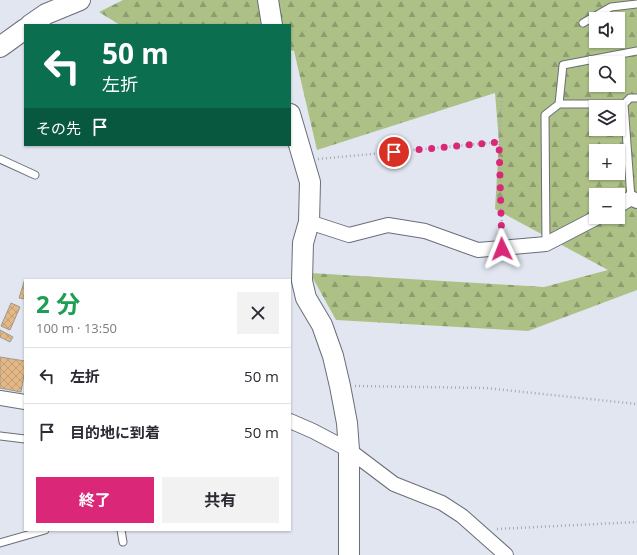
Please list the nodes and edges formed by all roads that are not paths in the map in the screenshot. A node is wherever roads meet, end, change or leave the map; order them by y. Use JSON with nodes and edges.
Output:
{"nodes":[{"id":1,"x":80,"y":0,"type":"edge"},
{"id":2,"x":268,"y":0,"type":"edge"},
{"id":3,"x":637,"y":4,"type":"edge"},
{"id":4,"x":583,"y":23,"type":"dead end"},
{"id":5,"x":31,"y":24,"type":"edge"},
{"id":6,"x":272,"y":24,"type":"edge"},
{"id":7,"x":24,"y":30,"type":"edge"},
{"id":8,"x":0,"y":47,"type":"edge"},
{"id":9,"x":637,"y":51,"type":"edge"},
{"id":10,"x":637,"y":98,"type":"edge"},
{"id":11,"x":625,"y":103,"type":"edge"},
{"id":12,"x":559,"y":104,"type":"junction"},
{"id":13,"x":589,"y":104,"type":"edge"},
{"id":14,"x":625,"y":114,"type":"edge"},
{"id":15,"x":291,"y":117,"type":"edge"},
{"id":16,"x":0,"y":159,"type":"edge"},
{"id":17,"x":35,"y":175,"type":"dead end"},
{"id":18,"x":634,"y":199,"type":"edge"},
{"id":19,"x":309,"y":222,"type":"junction"},
{"id":20,"x":589,"y":222,"type":"edge"},
{"id":21,"x":546,"y":244,"type":"junction"},
{"id":22,"x":0,"y":398,"type":"edge"},
{"id":23,"x":24,"y":402,"type":"edge"},
{"id":24,"x":291,"y":421,"type":"edge"},
{"id":25,"x":0,"y":436,"type":"edge"},
{"id":26,"x":24,"y":439,"type":"edge"},
{"id":27,"x":349,"y":450,"type":"junction"},
{"id":28,"x":42,"y":531,"type":"edge"},
{"id":29,"x":121,"y":531,"type":"edge"},
{"id":30,"x":124,"y":542,"type":"dead end"},
{"id":31,"x":0,"y":543,"type":"edge"},
{"id":32,"x":349,"y":555,"type":"edge"},
{"id":33,"x":506,"y":555,"type":"edge"}],
"edges":[{"from":1,"to":5,"type":"street"},
{"from":2,"to":6,"type":"street"},
{"from":3,"to":4,"type":"lane"},
{"from":7,"to":8,"type":"street"},
{"from":9,"to":12,"type":"lane"},
{"from":10,"to":11,"type":"lane"},
{"from":12,"to":13,"type":"lane"},
{"from":12,"to":21,"type":"lane"},
{"from":14,"to":18,"type":"lane"},
{"from":15,"to":19,"type":"street"},
{"from":16,"to":17,"type":"lane"},
{"from":19,"to":21,"type":"street"},
{"from":19,"to":27,"type":"street"},
{"from":20,"to":21,"type":"street"},
{"from":22,"to":23,"type":"street"},
{"from":24,"to":27,"type":"street"},
{"from":25,"to":26,"type":"lane"},
{"from":27,"to":32,"type":"street"},
{"from":27,"to":33,"type":"street"},
{"from":28,"to":31,"type":"lane"},
{"from":29,"to":30,"type":"lane"}]}
